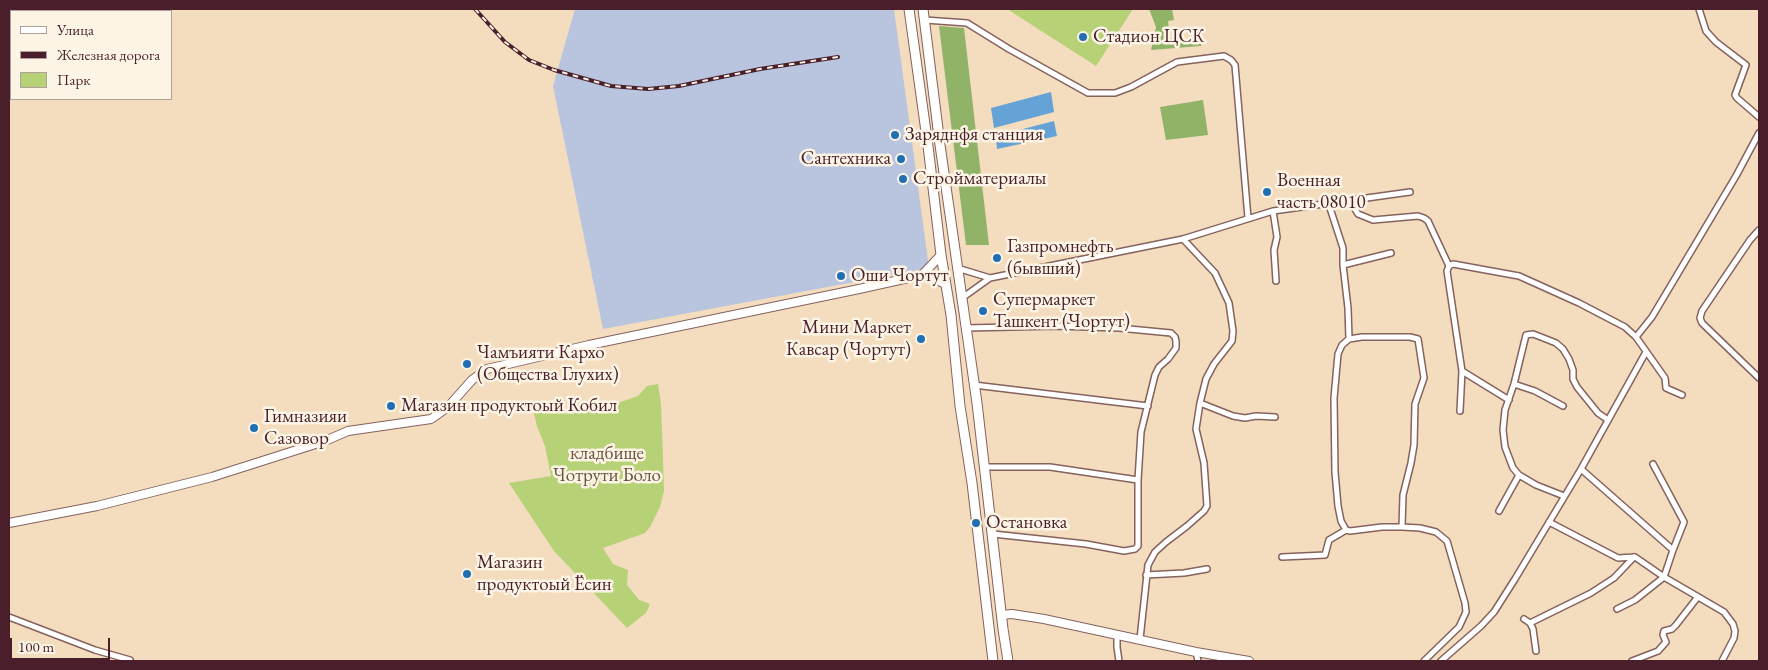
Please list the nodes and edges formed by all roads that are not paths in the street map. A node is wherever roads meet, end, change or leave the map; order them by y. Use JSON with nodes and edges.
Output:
{"nodes":[{"id":1,"x":909,"y":9,"type":"edge"},
{"id":2,"x":923,"y":9,"type":"edge"},
{"id":3,"x":1699,"y":9,"type":"edge"},
{"id":4,"x":925,"y":20,"type":"junction"},
{"id":5,"x":1759,"y":116,"type":"edge"},
{"id":6,"x":1759,"y":134,"type":"edge"},
{"id":7,"x":940,"y":145,"type":"junction"},
{"id":8,"x":928,"y":146,"type":"junction"},
{"id":9,"x":1410,"y":192,"type":"dead end"},
{"id":10,"x":1350,"y":201,"type":"junction"},
{"id":11,"x":1329,"y":204,"type":"junction"},
{"id":12,"x":1273,"y":212,"type":"junction"},
{"id":13,"x":1248,"y":218,"type":"junction"},
{"id":14,"x":1759,"y":230,"type":"edge"},
{"id":15,"x":1183,"y":239,"type":"junction"},
{"id":16,"x":1391,"y":253,"type":"dead end"},
{"id":17,"x":941,"y":255,"type":"junction"},
{"id":18,"x":1343,"y":265,"type":"junction"},
{"id":19,"x":1449,"y":266,"type":"junction"},
{"id":20,"x":957,"y":268,"type":"junction"},
{"id":21,"x":922,"y":274,"type":"junction"},
{"id":22,"x":990,"y":278,"type":"junction"},
{"id":23,"x":1276,"y":281,"type":"dead end"},
{"id":24,"x":945,"y":284,"type":"junction"},
{"id":25,"x":962,"y":298,"type":"junction"},
{"id":26,"x":966,"y":328,"type":"junction"},
{"id":27,"x":1636,"y":337,"type":"junction"},
{"id":28,"x":1349,"y":339,"type":"junction"},
{"id":29,"x":1646,"y":352,"type":"junction"},
{"id":30,"x":1462,"y":371,"type":"junction"},
{"id":31,"x":1759,"y":378,"type":"edge"},
{"id":32,"x":1514,"y":384,"type":"junction"},
{"id":33,"x":974,"y":385,"type":"junction"},
{"id":34,"x":1682,"y":395,"type":"dead end"},
{"id":35,"x":1509,"y":400,"type":"junction"},
{"id":36,"x":1200,"y":402,"type":"junction"},
{"id":37,"x":977,"y":403,"type":"junction"},
{"id":38,"x":960,"y":406,"type":"junction"},
{"id":39,"x":1148,"y":406,"type":"junction"},
{"id":40,"x":1563,"y":406,"type":"dead end"},
{"id":41,"x":1460,"y":411,"type":"dead end"},
{"id":42,"x":1275,"y":417,"type":"dead end"},
{"id":43,"x":1608,"y":420,"type":"junction"},
{"id":44,"x":1653,"y":464,"type":"dead end"},
{"id":45,"x":985,"y":467,"type":"junction"},
{"id":46,"x":1581,"y":469,"type":"junction"},
{"id":47,"x":1518,"y":475,"type":"junction"},
{"id":48,"x":1138,"y":480,"type":"junction"},
{"id":49,"x":1564,"y":496,"type":"junction"},
{"id":50,"x":1500,"y":511,"type":"dead end"},
{"id":51,"x":9,"y":522,"type":"edge"},
{"id":52,"x":1549,"y":522,"type":"junction"},
{"id":53,"x":1402,"y":527,"type":"junction"},
{"id":54,"x":1346,"y":530,"type":"junction"},
{"id":55,"x":993,"y":534,"type":"junction"},
{"id":56,"x":1673,"y":550,"type":"junction"},
{"id":57,"x":1282,"y":557,"type":"dead end"},
{"id":58,"x":1635,"y":557,"type":"junction"},
{"id":59,"x":1207,"y":569,"type":"dead end"},
{"id":60,"x":1146,"y":575,"type":"junction"},
{"id":61,"x":1664,"y":577,"type":"junction"},
{"id":62,"x":1697,"y":598,"type":"junction"},
{"id":63,"x":1617,"y":609,"type":"dead end"},
{"id":64,"x":1001,"y":614,"type":"junction"},
{"id":65,"x":9,"y":617,"type":"edge"},
{"id":66,"x":1524,"y":619,"type":"dead end"},
{"id":67,"x":1530,"y":623,"type":"junction"},
{"id":68,"x":1117,"y":635,"type":"junction"},
{"id":69,"x":1140,"y":639,"type":"junction"},
{"id":70,"x":1536,"y":651,"type":"dead end"},
{"id":71,"x":1196,"y":652,"type":"junction"},
{"id":72,"x":130,"y":660,"type":"dead end"},
{"id":73,"x":993,"y":661,"type":"edge"},
{"id":74,"x":1008,"y":661,"type":"edge"},
{"id":75,"x":1120,"y":661,"type":"edge"},
{"id":76,"x":1198,"y":661,"type":"edge"},
{"id":77,"x":1249,"y":661,"type":"edge"},
{"id":78,"x":1424,"y":661,"type":"edge"},
{"id":79,"x":1441,"y":661,"type":"edge"},
{"id":80,"x":1632,"y":661,"type":"edge"},
{"id":81,"x":1722,"y":661,"type":"edge"}],
"edges":[{"from":1,"to":8,"type":"main road"},
{"from":2,"to":4,"type":"main road"},
{"from":3,"to":5,"type":"street"},
{"from":4,"to":7,"type":"main road"},
{"from":4,"to":13,"type":"street"},
{"from":6,"to":27,"type":"street"},
{"from":7,"to":8,"type":"main road"},
{"from":7,"to":20,"type":"main road"},
{"from":8,"to":17,"type":"main road"},
{"from":9,"to":10,"type":"street"},
{"from":10,"to":11,"type":"street"},
{"from":10,"to":19,"type":"street"},
{"from":11,"to":12,"type":"street"},
{"from":11,"to":18,"type":"street"},
{"from":12,"to":13,"type":"street"},
{"from":12,"to":23,"type":"street"},
{"from":13,"to":15,"type":"street"},
{"from":14,"to":31,"type":"street"},
{"from":15,"to":22,"type":"street"},
{"from":15,"to":36,"type":"street"},
{"from":16,"to":18,"type":"street"},
{"from":17,"to":21,"type":"street"},
{"from":17,"to":24,"type":"main road"},
{"from":18,"to":28,"type":"street"},
{"from":19,"to":27,"type":"street"},
{"from":19,"to":30,"type":"street"},
{"from":20,"to":22,"type":"street"},
{"from":20,"to":25,"type":"main road"},
{"from":21,"to":24,"type":"street"},
{"from":21,"to":51,"type":"street"},
{"from":22,"to":25,"type":"street"},
{"from":24,"to":38,"type":"main road"},
{"from":25,"to":26,"type":"main road"},
{"from":26,"to":33,"type":"main road"},
{"from":26,"to":39,"type":"street"},
{"from":27,"to":29,"type":"street"},
{"from":28,"to":53,"type":"street"},
{"from":28,"to":54,"type":"street"},
{"from":29,"to":34,"type":"street"},
{"from":29,"to":43,"type":"street"},
{"from":30,"to":35,"type":"street"},
{"from":30,"to":41,"type":"street"},
{"from":32,"to":35,"type":"street"},
{"from":32,"to":40,"type":"street"},
{"from":32,"to":43,"type":"street"},
{"from":33,"to":37,"type":"main road"},
{"from":33,"to":39,"type":"street"},
{"from":35,"to":47,"type":"street"},
{"from":36,"to":42,"type":"street"},
{"from":36,"to":60,"type":"street"},
{"from":37,"to":38,"type":"main road"},
{"from":37,"to":45,"type":"main road"},
{"from":38,"to":73,"type":"main road"},
{"from":39,"to":48,"type":"street"},
{"from":43,"to":46,"type":"street"},
{"from":44,"to":56,"type":"street"},
{"from":45,"to":48,"type":"street"},
{"from":45,"to":55,"type":"main road"},
{"from":46,"to":49,"type":"street"},
{"from":46,"to":56,"type":"street"},
{"from":47,"to":49,"type":"street"},
{"from":47,"to":50,"type":"street"},
{"from":48,"to":55,"type":"street"},
{"from":49,"to":52,"type":"street"},
{"from":52,"to":58,"type":"street"},
{"from":52,"to":79,"type":"street"},
{"from":53,"to":54,"type":"street"},
{"from":53,"to":78,"type":"street"},
{"from":54,"to":57,"type":"street"},
{"from":55,"to":64,"type":"main road"},
{"from":56,"to":61,"type":"street"},
{"from":58,"to":61,"type":"street"},
{"from":58,"to":67,"type":"street"},
{"from":59,"to":60,"type":"street"},
{"from":60,"to":69,"type":"street"},
{"from":61,"to":62,"type":"street"},
{"from":61,"to":63,"type":"street"},
{"from":62,"to":80,"type":"street"},
{"from":62,"to":81,"type":"street"},
{"from":64,"to":68,"type":"street"},
{"from":64,"to":74,"type":"main road"},
{"from":65,"to":72,"type":"street"},
{"from":66,"to":67,"type":"street"},
{"from":67,"to":70,"type":"street"},
{"from":68,"to":69,"type":"street"},
{"from":68,"to":75,"type":"street"},
{"from":69,"to":71,"type":"street"},
{"from":71,"to":76,"type":"street"},
{"from":71,"to":77,"type":"street"}]}
